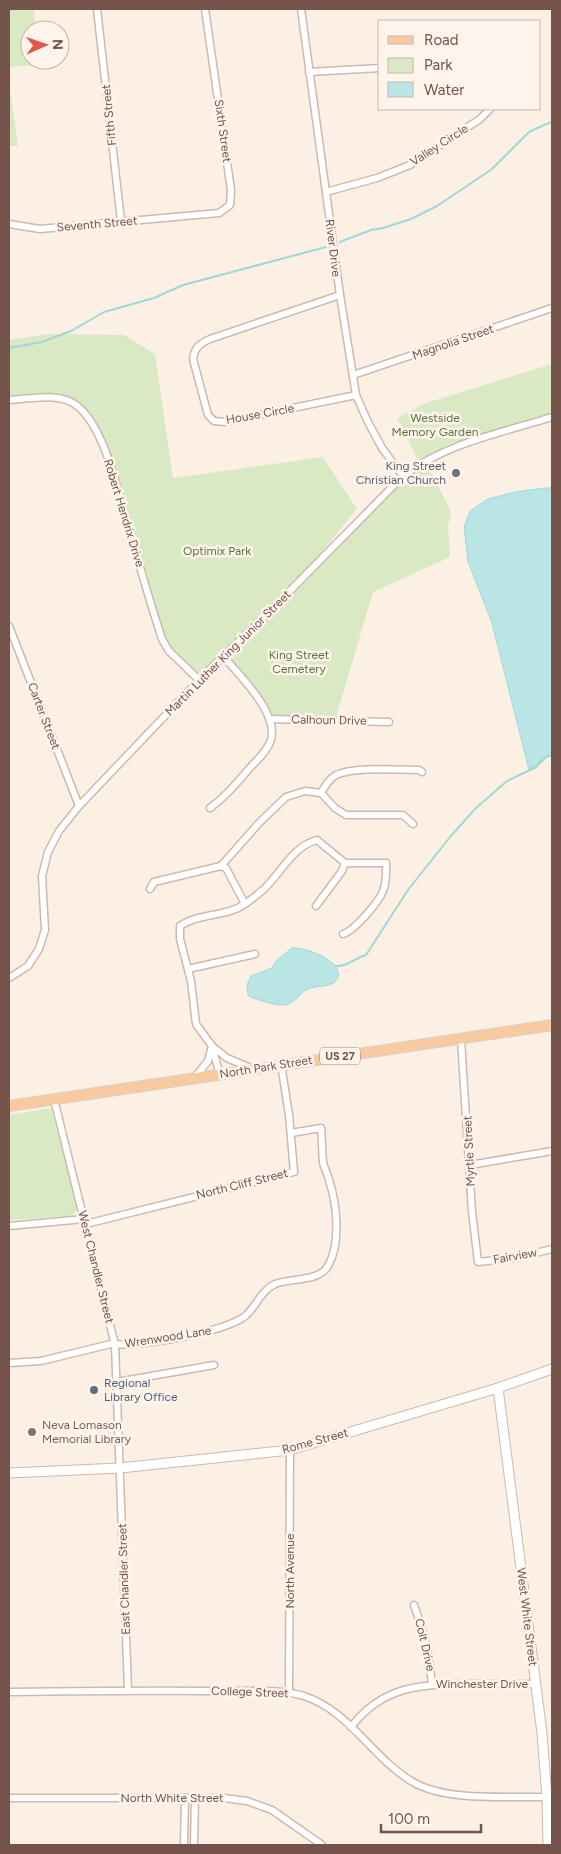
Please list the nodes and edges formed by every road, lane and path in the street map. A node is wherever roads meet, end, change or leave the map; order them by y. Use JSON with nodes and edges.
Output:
{"nodes":[{"id":1,"x":97,"y":9,"type":"edge"},
{"id":2,"x":205,"y":9,"type":"edge"},
{"id":3,"x":301,"y":9,"type":"edge"},
{"id":4,"x":378,"y":68,"type":"edge"},
{"id":5,"x":309,"y":72,"type":"junction"},
{"id":6,"x":489,"y":110,"type":"edge"},
{"id":7,"x":326,"y":192,"type":"junction"},
{"id":8,"x":185,"y":216,"type":"joint"},
{"id":9,"x":121,"y":221,"type":"junction"},
{"id":10,"x":9,"y":224,"type":"edge"},
{"id":11,"x":340,"y":295,"type":"junction"},
{"id":12,"x":552,"y":308,"type":"edge"},
{"id":13,"x":353,"y":376,"type":"junction"},
{"id":14,"x":356,"y":395,"type":"junction"},
{"id":15,"x":9,"y":400,"type":"edge"},
{"id":16,"x":552,"y":417,"type":"edge"},
{"id":17,"x":403,"y":476,"type":"junction"},
{"id":18,"x":9,"y":626,"type":"edge"},
{"id":19,"x":11,"y":639,"type":"edge"},
{"id":20,"x":223,"y":656,"type":"junction"},
{"id":21,"x":199,"y":680,"type":"junction"},
{"id":22,"x":270,"y":719,"type":"junction"},
{"id":23,"x":389,"y":722,"type":"dead end"},
{"id":24,"x":422,"y":772,"type":"dead end"},
{"id":25,"x":321,"y":793,"type":"junction"},
{"id":26,"x":79,"y":806,"type":"junction"},
{"id":27,"x":210,"y":808,"type":"dead end"},
{"id":28,"x":413,"y":824,"type":"dead end"},
{"id":29,"x":345,"y":863,"type":"junction"},
{"id":30,"x":221,"y":866,"type":"junction"},
{"id":31,"x":150,"y":889,"type":"dead end"},
{"id":32,"x":245,"y":904,"type":"junction"},
{"id":33,"x":316,"y":906,"type":"dead end"},
{"id":34,"x":343,"y":934,"type":"dead end"},
{"id":35,"x":255,"y":954,"type":"dead end"},
{"id":36,"x":188,"y":969,"type":"junction"},
{"id":37,"x":9,"y":978,"type":"edge"},
{"id":38,"x":552,"y":1025,"type":"edge"},
{"id":39,"x":462,"y":1039,"type":"junction"},
{"id":40,"x":212,"y":1046,"type":"junction"},
{"id":41,"x":281,"y":1064,"type":"junction"},
{"id":42,"x":253,"y":1069,"type":"junction"},
{"id":43,"x":220,"y":1075,"type":"junction"},
{"id":44,"x":195,"y":1078,"type":"junction"},
{"id":45,"x":54,"y":1099,"type":"junction"},
{"id":46,"x":9,"y":1106,"type":"edge"},
{"id":47,"x":291,"y":1133,"type":"junction"},
{"id":48,"x":552,"y":1152,"type":"edge"},
{"id":49,"x":470,"y":1165,"type":"junction"},
{"id":50,"x":85,"y":1221,"type":"junction"},
{"id":51,"x":9,"y":1226,"type":"edge"},
{"id":52,"x":552,"y":1249,"type":"edge"},
{"id":53,"x":478,"y":1262,"type":"joint"},
{"id":54,"x":115,"y":1345,"type":"junction"},
{"id":55,"x":9,"y":1363,"type":"edge"},
{"id":56,"x":214,"y":1365,"type":"dead end"},
{"id":57,"x":552,"y":1369,"type":"edge"},
{"id":58,"x":117,"y":1382,"type":"junction"},
{"id":59,"x":498,"y":1388,"type":"junction"},
{"id":60,"x":290,"y":1450,"type":"junction"},
{"id":61,"x":120,"y":1468,"type":"junction"},
{"id":62,"x":9,"y":1473,"type":"edge"},
{"id":63,"x":414,"y":1605,"type":"dead end"},
{"id":64,"x":432,"y":1684,"type":"junction"},
{"id":65,"x":536,"y":1684,"type":"junction"},
{"id":66,"x":128,"y":1690,"type":"junction"},
{"id":67,"x":9,"y":1692,"type":"edge"},
{"id":68,"x":289,"y":1692,"type":"junction"},
{"id":69,"x":351,"y":1727,"type":"junction"},
{"id":70,"x":548,"y":1797,"type":"junction"},
{"id":71,"x":9,"y":1798,"type":"edge"},
{"id":72,"x":185,"y":1798,"type":"junction"},
{"id":73,"x":195,"y":1798,"type":"junction"},
{"id":74,"x":184,"y":1844,"type":"edge"},
{"id":75,"x":194,"y":1844,"type":"edge"},
{"id":76,"x":322,"y":1845,"type":"edge"},
{"id":77,"x":548,"y":1845,"type":"edge"}],
"edges":[{"from":1,"to":9,"type":"street","name":"Fifth Street"},
{"from":2,"to":8,"type":"street","name":"Sixth Street"},
{"from":3,"to":5,"type":"street","name":"River Drive"},
{"from":4,"to":5,"type":"street"},
{"from":5,"to":7,"type":"street","name":"River Drive"},
{"from":6,"to":7,"type":"street","name":"Valley Circle"},
{"from":7,"to":11,"type":"street","name":"River Drive"},
{"from":8,"to":9,"type":"street","name":"Seventh Street"},
{"from":9,"to":10,"type":"street","name":"Seventh Street"},
{"from":11,"to":13,"type":"street","name":"River Drive"},
{"from":11,"to":14,"type":"street","name":"House Circle"},
{"from":12,"to":13,"type":"street","name":"Magnolia Street"},
{"from":13,"to":14,"type":"street","name":"River Drive"},
{"from":14,"to":17,"type":"street","name":"River Drive"},
{"from":15,"to":21,"type":"street","name":"Robert Hendrix Drive"},
{"from":16,"to":17,"type":"street","name":"Martin Luther King Junior Street"},
{"from":17,"to":20,"type":"street","name":"Martin Luther King Junior Street"},
{"from":18,"to":19,"type":"street","name":"Carter Street"},
{"from":19,"to":26,"type":"street","name":"Carter Street"},
{"from":20,"to":21,"type":"street","name":"Martin Luther King Junior Street"},
{"from":20,"to":22,"type":"street"},
{"from":21,"to":26,"type":"street","name":"Martin Luther King Junior Street"},
{"from":22,"to":23,"type":"street","name":"Calhoun Drive"},
{"from":22,"to":27,"type":"street"},
{"from":24,"to":25,"type":"street"},
{"from":25,"to":28,"type":"street"},
{"from":25,"to":30,"type":"street"},
{"from":26,"to":37,"type":"street","name":"Martin Luther King Junior Street"},
{"from":29,"to":32,"type":"street"},
{"from":29,"to":33,"type":"street"},
{"from":29,"to":34,"type":"street"},
{"from":30,"to":31,"type":"street"},
{"from":30,"to":32,"type":"street"},
{"from":32,"to":36,"type":"street"},
{"from":35,"to":36,"type":"street"},
{"from":36,"to":40,"type":"street"},
{"from":38,"to":39,"type":"main road","name":"North Park Street","number":"US 27"},
{"from":39,"to":41,"type":"main road","name":"North Park Street","number":"US 27"},
{"from":39,"to":49,"type":"street","name":"Myrtle Street"},
{"from":40,"to":42,"type":"street"},
{"from":40,"to":43,"type":"street"},
{"from":40,"to":44,"type":"street"},
{"from":41,"to":42,"type":"main road","name":"North Park Street","number":"US 27"},
{"from":41,"to":47,"type":"street","name":"North Cliff Street"},
{"from":42,"to":43,"type":"main road","name":"North Park Street","number":"US 27"},
{"from":43,"to":44,"type":"main road","name":"North Park Street","number":"US 27"},
{"from":44,"to":45,"type":"main road","name":"North Park Street","number":"US 27"},
{"from":45,"to":46,"type":"main road","name":"North Park Street","number":"US 27"},
{"from":45,"to":50,"type":"street","name":"West Chandler Street"},
{"from":47,"to":50,"type":"street","name":"North Cliff Street"},
{"from":47,"to":54,"type":"street","name":"Wrenwood Lane"},
{"from":48,"to":49,"type":"street"},
{"from":49,"to":53,"type":"street","name":"Myrtle Street"},
{"from":50,"to":51,"type":"street","name":"North Cliff Street"},
{"from":50,"to":54,"type":"street","name":"West Chandler Street"},
{"from":52,"to":53,"type":"street","name":"Fairview"},
{"from":54,"to":55,"type":"street"},
{"from":54,"to":58,"type":"street","name":"West Chandler Street"},
{"from":56,"to":58,"type":"street"},
{"from":57,"to":59,"type":"street","name":"Rome Street"},
{"from":58,"to":61,"type":"street","name":"West Chandler Street"},
{"from":59,"to":60,"type":"street","name":"Rome Street"},
{"from":59,"to":65,"type":"street","name":"West White Street"},
{"from":60,"to":61,"type":"street","name":"Rome Street"},
{"from":60,"to":68,"type":"street","name":"North Avenue"},
{"from":61,"to":62,"type":"street","name":"Rome Street"},
{"from":61,"to":66,"type":"street","name":"East Chandler Street"},
{"from":63,"to":64,"type":"street","name":"Colt Drive"},
{"from":64,"to":65,"type":"street","name":"Winchester Drive"},
{"from":64,"to":69,"type":"street","name":"Winchester Drive"},
{"from":65,"to":70,"type":"street","name":"West White Street"},
{"from":66,"to":67,"type":"street","name":"College Street"},
{"from":66,"to":68,"type":"street","name":"College Street"},
{"from":68,"to":69,"type":"street","name":"College Street"},
{"from":69,"to":70,"type":"street","name":"College Street"},
{"from":70,"to":77,"type":"street","name":"West White Street"},
{"from":71,"to":72,"type":"street","name":"North White Street"},
{"from":72,"to":73,"type":"street","name":"North White Street"},
{"from":72,"to":74,"type":"street"},
{"from":73,"to":75,"type":"street"},
{"from":73,"to":76,"type":"street","name":"North White Street"},
{"from":74,"to":75,"type":"street"}]}
